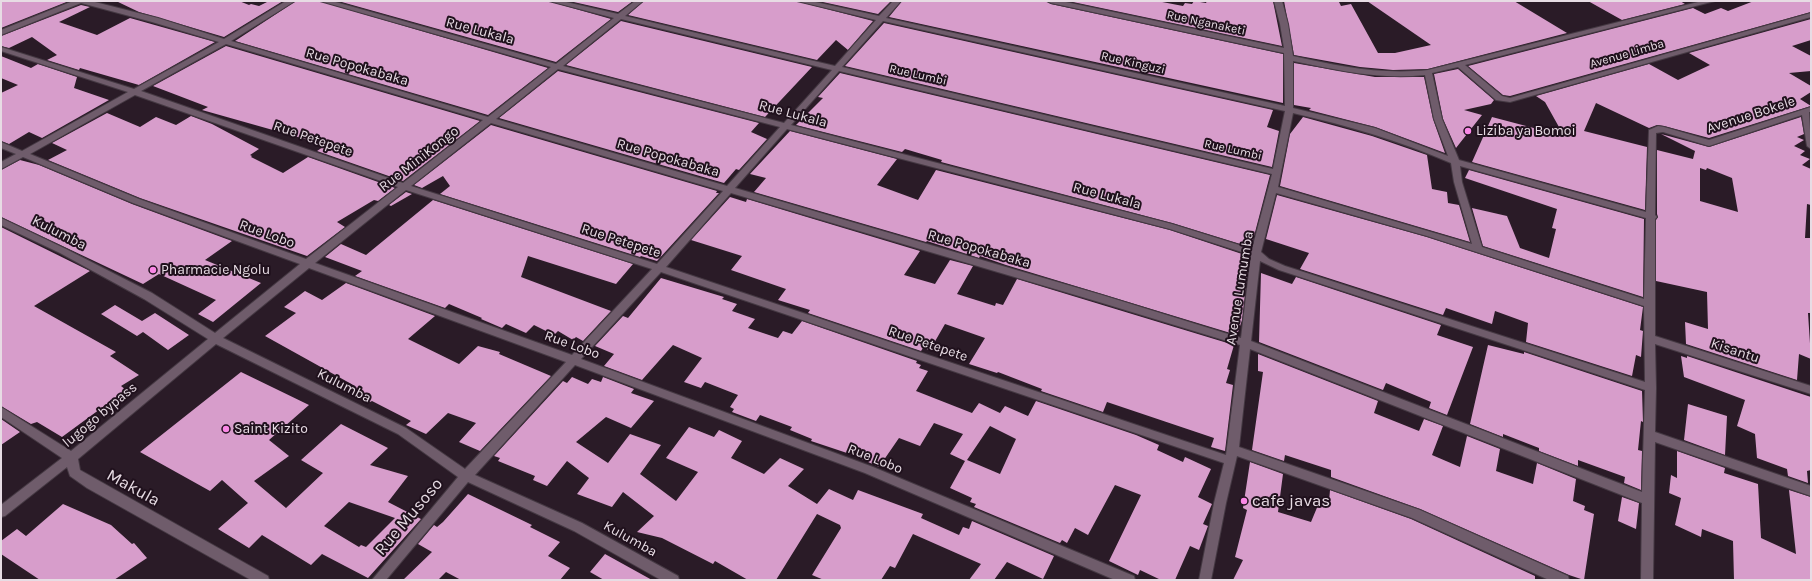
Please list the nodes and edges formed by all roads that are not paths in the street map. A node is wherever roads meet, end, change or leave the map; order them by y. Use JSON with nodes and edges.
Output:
{"nodes":[{"id":1,"x":79,"y":1,"type":"edge"},
{"id":2,"x":83,"y":1,"type":"edge"},
{"id":3,"x":291,"y":1,"type":"edge"},
{"id":4,"x":324,"y":1,"type":"edge"},
{"id":5,"x":553,"y":1,"type":"edge"},
{"id":6,"x":639,"y":1,"type":"edge"},
{"id":7,"x":801,"y":1,"type":"edge"},
{"id":8,"x":897,"y":1,"type":"edge"},
{"id":9,"x":1051,"y":1,"type":"edge"},
{"id":10,"x":1278,"y":1,"type":"edge"},
{"id":11,"x":1711,"y":1,"type":"edge"},
{"id":12,"x":1811,"y":15,"type":"edge"},
{"id":13,"x":620,"y":17,"type":"junction"},
{"id":14,"x":882,"y":19,"type":"junction"},
{"id":15,"x":1,"y":33,"type":"edge"},
{"id":16,"x":224,"y":42,"type":"junction"},
{"id":17,"x":1,"y":49,"type":"edge"},
{"id":18,"x":1288,"y":54,"type":"junction"},
{"id":19,"x":1459,"y":64,"type":"junction"},
{"id":20,"x":559,"y":67,"type":"junction"},
{"id":21,"x":838,"y":68,"type":"junction"},
{"id":22,"x":1428,"y":72,"type":"junction"},
{"id":23,"x":136,"y":92,"type":"junction"},
{"id":24,"x":1289,"y":110,"type":"junction"},
{"id":25,"x":1808,"y":110,"type":"edge"},
{"id":26,"x":490,"y":120,"type":"junction"},
{"id":27,"x":786,"y":125,"type":"junction"},
{"id":28,"x":1,"y":145,"type":"edge"},
{"id":29,"x":1811,"y":146,"type":"edge"},
{"id":30,"x":23,"y":154,"type":"junction"},
{"id":31,"x":1455,"y":162,"type":"junction"},
{"id":32,"x":1,"y":166,"type":"edge"},
{"id":33,"x":1277,"y":173,"type":"junction"},
{"id":34,"x":406,"y":186,"type":"junction"},
{"id":35,"x":1273,"y":189,"type":"junction"},
{"id":36,"x":729,"y":190,"type":"junction"},
{"id":37,"x":1652,"y":217,"type":"junction"},
{"id":38,"x":1,"y":221,"type":"edge"},
{"id":39,"x":1478,"y":249,"type":"junction"},
{"id":40,"x":1256,"y":253,"type":"junction"},
{"id":41,"x":307,"y":264,"type":"junction"},
{"id":42,"x":659,"y":268,"type":"junction"},
{"id":43,"x":1649,"y":304,"type":"junction"},
{"id":44,"x":216,"y":339,"type":"junction"},
{"id":45,"x":1651,"y":339,"type":"junction"},
{"id":46,"x":1245,"y":343,"type":"junction"},
{"id":47,"x":573,"y":360,"type":"junction"},
{"id":48,"x":1652,"y":388,"type":"junction"},
{"id":49,"x":1811,"y":390,"type":"edge"},
{"id":50,"x":1,"y":411,"type":"edge"},
{"id":51,"x":1648,"y":435,"type":"junction"},
{"id":52,"x":1232,"y":456,"type":"junction"},
{"id":53,"x":72,"y":458,"type":"junction"},
{"id":54,"x":466,"y":476,"type":"junction"},
{"id":55,"x":1811,"y":491,"type":"edge"},
{"id":56,"x":1648,"y":500,"type":"junction"},
{"id":57,"x":1,"y":512,"type":"edge"},
{"id":58,"x":263,"y":580,"type":"edge"},
{"id":59,"x":378,"y":580,"type":"edge"},
{"id":60,"x":673,"y":580,"type":"edge"},
{"id":61,"x":1129,"y":580,"type":"edge"},
{"id":62,"x":1205,"y":580,"type":"edge"},
{"id":63,"x":1563,"y":580,"type":"edge"},
{"id":64,"x":1647,"y":580,"type":"edge"}],
"edges":[{"from":1,"to":15,"type":"street"},
{"from":2,"to":16,"type":"street","name":"Rue Popokabaka"},
{"from":3,"to":16,"type":"street"},
{"from":4,"to":20,"type":"street","name":"Rue Lukala"},
{"from":5,"to":13,"type":"street","name":"Rue Lumbi"},
{"from":6,"to":13,"type":"street","name":"Rue MiniKongo"},
{"from":7,"to":14,"type":"street","name":"Rue Kinguzi"},
{"from":8,"to":14,"type":"street","name":"Rue Musoso"},
{"from":9,"to":18,"type":"street","name":"Rue Nganaketi"},
{"from":10,"to":18,"type":"street","name":"Avenue Lumumba"},
{"from":11,"to":19,"type":"street"},
{"from":12,"to":19,"type":"street","name":"Avenue Limba"},
{"from":13,"to":20,"type":"street","name":"Rue MiniKongo"},
{"from":13,"to":21,"type":"street","name":"Rue Lumbi"},
{"from":14,"to":21,"type":"street","name":"Rue Musoso"},
{"from":14,"to":24,"type":"street","name":"Rue Kinguzi"},
{"from":16,"to":23,"type":"street"},
{"from":16,"to":26,"type":"street","name":"Rue Popokabaka"},
{"from":17,"to":23,"type":"street","name":"Rue Petepete"},
{"from":18,"to":22,"type":"street"},
{"from":18,"to":24,"type":"street","name":"Avenue Lumumba"},
{"from":19,"to":22,"type":"street"},
{"from":20,"to":26,"type":"street","name":"Rue MiniKongo"},
{"from":20,"to":27,"type":"street","name":"Rue Lukala"},
{"from":21,"to":27,"type":"street","name":"Rue Musoso"},
{"from":21,"to":33,"type":"street","name":"Rue Lumbi"},
{"from":22,"to":31,"type":"street"},
{"from":23,"to":30,"type":"street"},
{"from":23,"to":34,"type":"street","name":"Rue Petepete"},
{"from":24,"to":31,"type":"street","name":"Rue Kinguzi"},
{"from":24,"to":33,"type":"street","name":"Avenue Lumumba"},
{"from":25,"to":29,"type":"street"},
{"from":25,"to":37,"type":"street","name":"Avenue Bokele"},
{"from":26,"to":34,"type":"street","name":"Rue MiniKongo"},
{"from":26,"to":36,"type":"street","name":"Rue Popokabaka"},
{"from":27,"to":36,"type":"street","name":"Rue Musoso"},
{"from":27,"to":40,"type":"street","name":"Rue Lukala"},
{"from":28,"to":30,"type":"street","name":"Rue Lobo"},
{"from":30,"to":32,"type":"street"},
{"from":30,"to":41,"type":"street","name":"Rue Lobo"},
{"from":31,"to":37,"type":"street"},
{"from":31,"to":39,"type":"street"},
{"from":33,"to":35,"type":"street","name":"Avenue Lumumba"},
{"from":34,"to":41,"type":"street","name":"Rue MiniKongo"},
{"from":34,"to":42,"type":"street","name":"Rue Petepete"},
{"from":35,"to":39,"type":"street"},
{"from":35,"to":40,"type":"street","name":"Avenue Lumumba"},
{"from":36,"to":42,"type":"street","name":"Rue Musoso"},
{"from":36,"to":46,"type":"street","name":"Rue Popokabaka"},
{"from":37,"to":43,"type":"street"},
{"from":38,"to":44,"type":"street","name":"Kulumba"},
{"from":39,"to":43,"type":"street"},
{"from":40,"to":46,"type":"street","name":"Avenue Lumumba"},
{"from":40,"to":48,"type":"street","name":"Rue Lukala"},
{"from":41,"to":44,"type":"street","name":"Rue MiniKongo"},
{"from":41,"to":47,"type":"street","name":"Rue Lobo"},
{"from":42,"to":47,"type":"street","name":"Rue Musoso"},
{"from":42,"to":52,"type":"street","name":"Rue Petepete"},
{"from":43,"to":45,"type":"street"},
{"from":44,"to":53,"type":"street","name":"lugogo bypass"},
{"from":44,"to":54,"type":"street","name":"Kulumba"},
{"from":45,"to":48,"type":"street"},
{"from":45,"to":49,"type":"street","name":"Kisantu"},
{"from":46,"to":52,"type":"street","name":"Avenue Lumumba"},
{"from":46,"to":56,"type":"street","name":"Rue Popokabaka"},
{"from":47,"to":54,"type":"street","name":"Rue Musoso"},
{"from":47,"to":61,"type":"street","name":"Rue Lobo"},
{"from":48,"to":51,"type":"street"},
{"from":50,"to":53,"type":"street"},
{"from":51,"to":55,"type":"street"},
{"from":51,"to":56,"type":"street"},
{"from":52,"to":62,"type":"street","name":"Avenue Lumumba"},
{"from":52,"to":63,"type":"street","name":"Rue Petepete"},
{"from":53,"to":57,"type":"street","name":"lugogo bypass"},
{"from":53,"to":58,"type":"street","name":"Makula"},
{"from":54,"to":59,"type":"street","name":"Rue Musoso"},
{"from":54,"to":60,"type":"street","name":"Kulumba"},
{"from":56,"to":64,"type":"street"}]}
